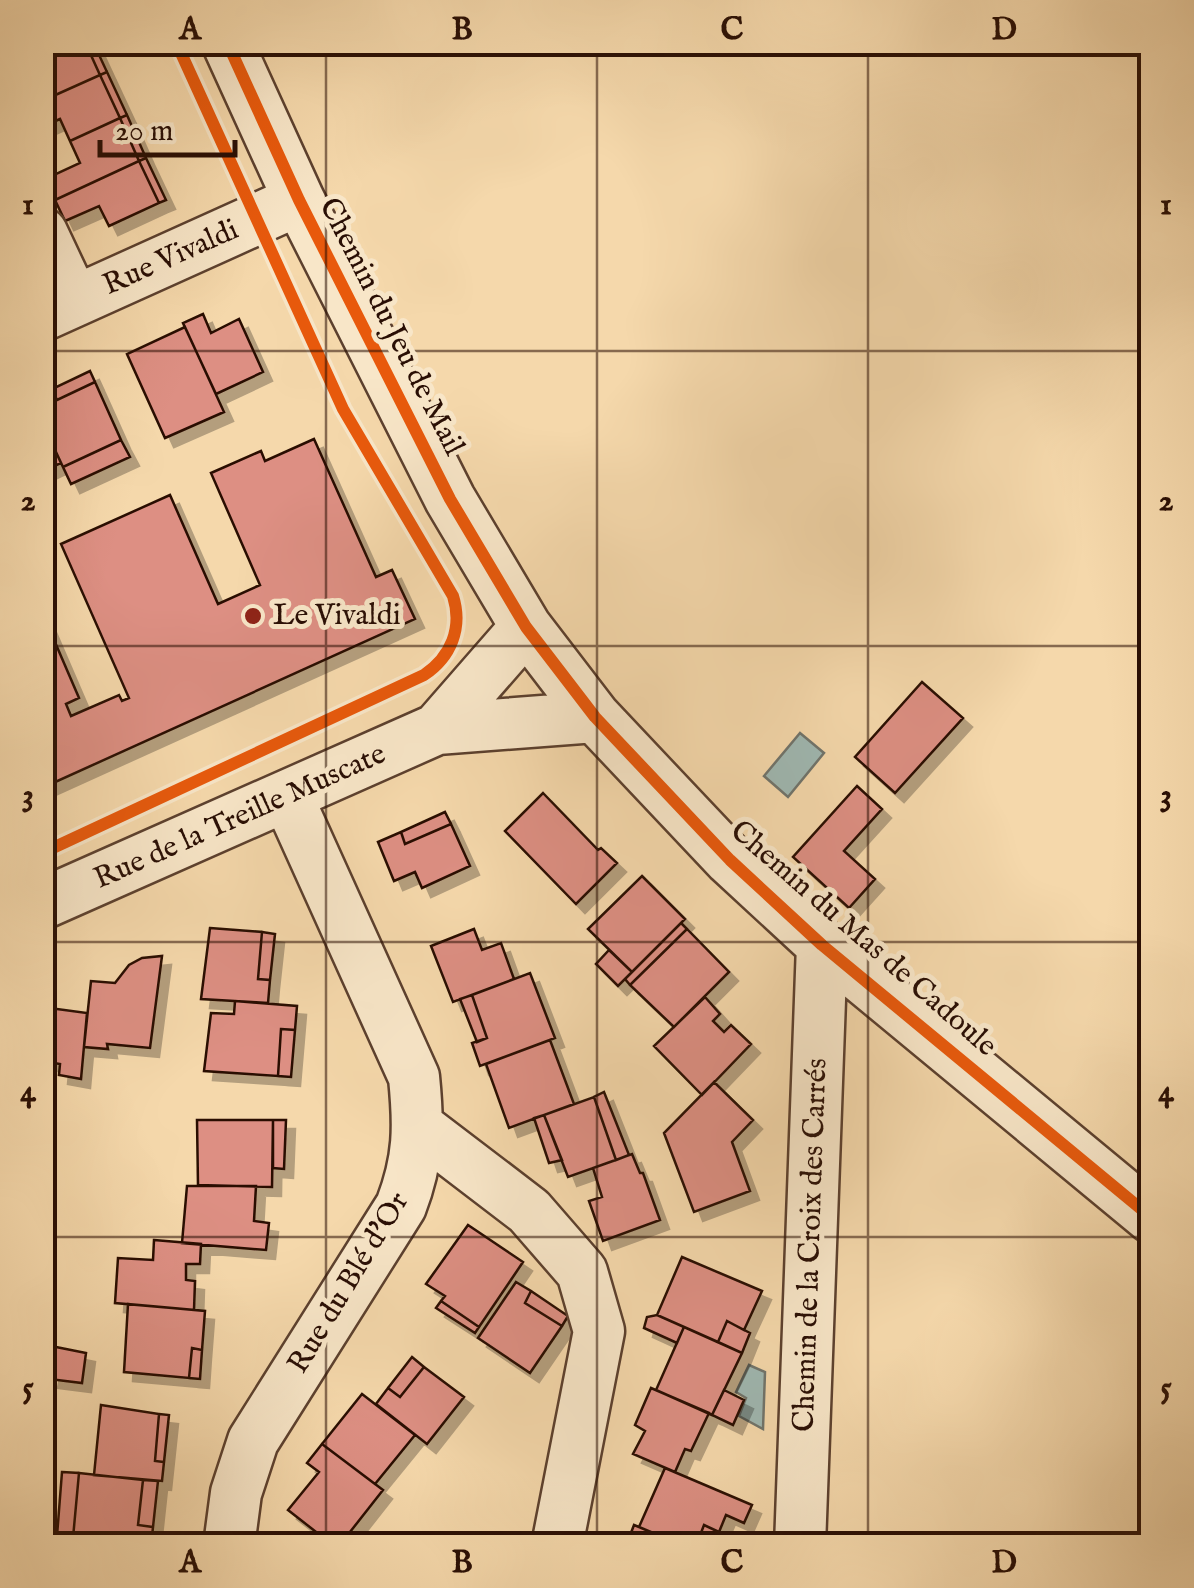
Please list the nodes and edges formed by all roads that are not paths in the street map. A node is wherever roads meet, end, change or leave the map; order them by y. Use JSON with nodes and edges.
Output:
{"nodes":[{"id":1,"x":226,"y":42,"type":"edge"},
{"id":2,"x":298,"y":200,"type":"junction"},
{"id":3,"x":42,"y":233,"type":"edge"},
{"id":4,"x":58,"y":308,"type":"edge"},
{"id":5,"x":526,"y":627,"type":"junction"},
{"id":6,"x":595,"y":716,"type":"junction"},
{"id":7,"x":437,"y":729,"type":"junction"},
{"id":8,"x":288,"y":796,"type":"junction"},
{"id":9,"x":42,"y":904,"type":"edge"},
{"id":10,"x":822,"y":945,"type":"junction"},
{"id":11,"x":420,"y":1126,"type":"junction"},
{"id":12,"x":1152,"y":1218,"type":"edge"},
{"id":13,"x":229,"y":1546,"type":"edge"},
{"id":14,"x":557,"y":1546,"type":"edge"},
{"id":15,"x":800,"y":1546,"type":"edge"}],
"edges":[{"from":1,"to":2,"type":"street","name":"Chemin du Jeu de Mail"},
{"from":2,"to":4,"type":"street","name":"Rue Vivaldi"},
{"from":2,"to":5,"type":"street","name":"Chemin du Jeu de Mail"},
{"from":3,"to":4,"type":"street"},
{"from":5,"to":6,"type":"street","name":"Chemin du Mas de Cadoule"},
{"from":5,"to":7,"type":"street","name":"Rue de la Treille Muscate"},
{"from":6,"to":7,"type":"street","name":"Rue de la Treille Muscate"},
{"from":6,"to":10,"type":"street","name":"Chemin du Mas de Cadoule"},
{"from":7,"to":8,"type":"street","name":"Rue de la Treille Muscate"},
{"from":8,"to":9,"type":"street","name":"Rue de la Treille Muscate"},
{"from":8,"to":11,"type":"street","name":"Rue du Blé d'Or"},
{"from":10,"to":12,"type":"street","name":"Chemin du Mas de Cadoule"},
{"from":10,"to":15,"type":"street","name":"Chemin de la Croix des Carrés"},
{"from":11,"to":13,"type":"street","name":"Rue du Blé d'Or"},
{"from":11,"to":14,"type":"street"}]}
